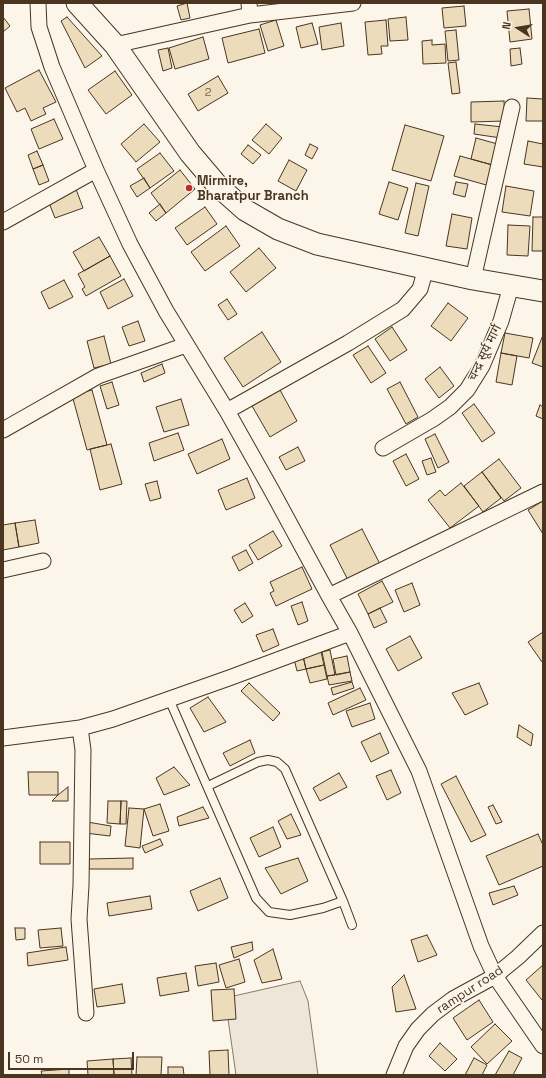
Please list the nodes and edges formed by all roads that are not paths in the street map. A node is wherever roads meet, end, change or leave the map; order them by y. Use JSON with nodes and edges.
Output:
{"nodes":[{"id":1,"x":38,"y":3,"type":"edge"},
{"id":2,"x":77,"y":3,"type":"edge"},
{"id":3,"x":353,"y":3,"type":"edge"},
{"id":4,"x":249,"y":9,"type":"edge"},
{"id":5,"x":115,"y":45,"type":"junction"},
{"id":6,"x":512,"y":107,"type":"dead end"},
{"id":7,"x":96,"y":170,"type":"junction"},
{"id":8,"x":3,"y":222,"type":"edge"},
{"id":9,"x":426,"y":268,"type":"junction"},
{"id":10,"x":473,"y":279,"type":"junction"},
{"id":11,"x":511,"y":286,"type":"junction"},
{"id":12,"x":543,"y":291,"type":"edge"},
{"id":13,"x":186,"y":345,"type":"junction"},
{"id":14,"x":227,"y":411,"type":"junction"},
{"id":15,"x":3,"y":430,"type":"edge"},
{"id":16,"x":383,"y":448,"type":"dead end"},
{"id":17,"x":543,"y":492,"type":"edge"},
{"id":18,"x":43,"y":561,"type":"dead end"},
{"id":19,"x":3,"y":570,"type":"edge"},
{"id":20,"x":329,"y":596,"type":"junction"},
{"id":21,"x":350,"y":632,"type":"junction"},
{"id":22,"x":169,"y":699,"type":"junction"},
{"id":23,"x":80,"y":728,"type":"junction"},
{"id":24,"x":3,"y":738,"type":"edge"},
{"id":25,"x":208,"y":786,"type":"junction"},
{"id":26,"x":343,"y":901,"type":"junction"},
{"id":27,"x":352,"y":925,"type":"dead end"},
{"id":28,"x":543,"y":932,"type":"edge"},
{"id":29,"x":495,"y":976,"type":"junction"},
{"id":30,"x":86,"y":1013,"type":"dead end"},
{"id":31,"x":543,"y":1046,"type":"edge"},
{"id":32,"x":394,"y":1075,"type":"edge"}],
"edges":[{"from":1,"to":7,"type":"street"},
{"from":2,"to":5,"type":"main road"},
{"from":3,"to":4,"type":"street"},
{"from":4,"to":5,"type":"street"},
{"from":5,"to":9,"type":"main road"},
{"from":6,"to":10,"type":"street"},
{"from":7,"to":8,"type":"street"},
{"from":7,"to":13,"type":"street"},
{"from":9,"to":10,"type":"main road"},
{"from":9,"to":14,"type":"street"},
{"from":10,"to":11,"type":"main road"},
{"from":11,"to":12,"type":"main road"},
{"from":11,"to":16,"type":"street","name":"चन्द्र सूर्य मार्ग"},
{"from":13,"to":14,"type":"street"},
{"from":13,"to":15,"type":"street"},
{"from":14,"to":20,"type":"street"},
{"from":17,"to":20,"type":"street"},
{"from":18,"to":19,"type":"street"},
{"from":20,"to":21,"type":"street"},
{"from":21,"to":22,"type":"street"},
{"from":21,"to":29,"type":"street"},
{"from":22,"to":23,"type":"street"},
{"from":22,"to":25,"type":"lane"},
{"from":23,"to":24,"type":"street"},
{"from":23,"to":30,"type":"street"},
{"from":25,"to":26,"type":"lane"},
{"from":25,"to":26,"type":"lane"},
{"from":26,"to":27,"type":"lane"},
{"from":28,"to":29,"type":"street","name":"rampur road"},
{"from":29,"to":31,"type":"street"},
{"from":29,"to":32,"type":"street","name":"rampur road"}]}
